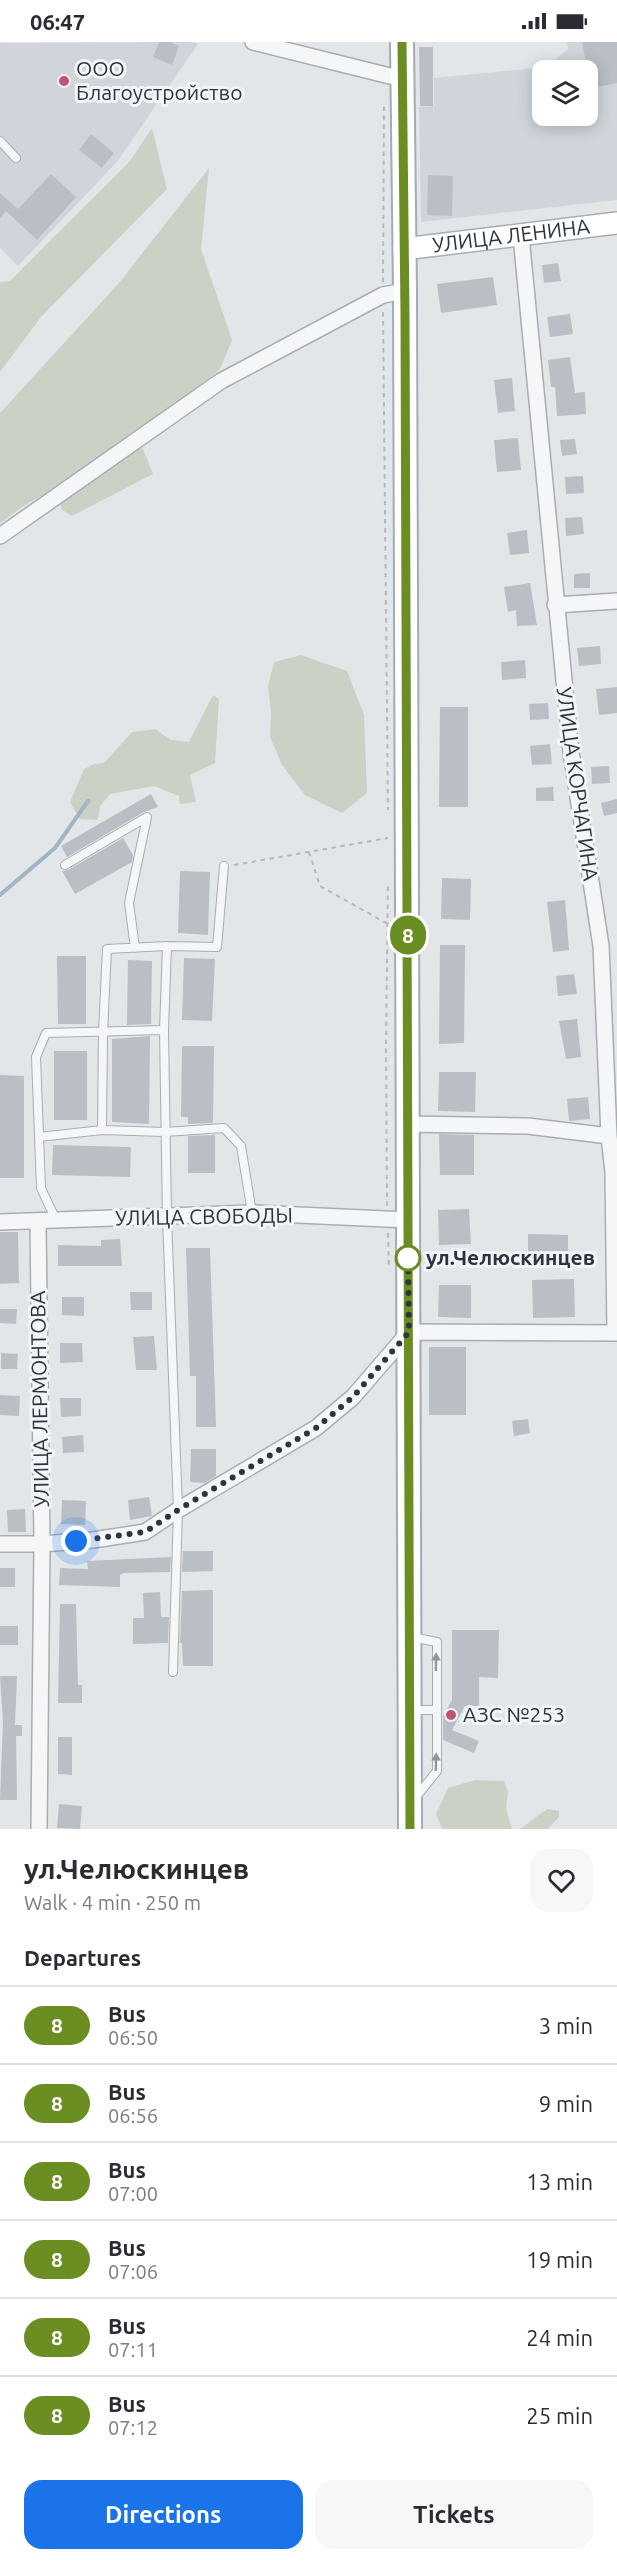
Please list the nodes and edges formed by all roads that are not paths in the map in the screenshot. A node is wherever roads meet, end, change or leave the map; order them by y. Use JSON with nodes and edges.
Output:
{"nodes":[{"id":1,"x":253,"y":42,"type":"edge"},
{"id":2,"x":402,"y":42,"type":"edge"},
{"id":3,"x":393,"y":77,"type":"junction"},
{"id":4,"x":0,"y":141,"type":"edge"},
{"id":5,"x":16,"y":158,"type":"dead end"},
{"id":6,"x":617,"y":223,"type":"edge"},
{"id":7,"x":521,"y":236,"type":"junction"},
{"id":8,"x":404,"y":249,"type":"junction"},
{"id":9,"x":394,"y":293,"type":"junction"},
{"id":10,"x":0,"y":536,"type":"edge"},
{"id":11,"x":617,"y":601,"type":"edge"},
{"id":12,"x":555,"y":605,"type":"junction"},
{"id":13,"x":65,"y":865,"type":"dead end"},
{"id":14,"x":224,"y":866,"type":"road end"},
{"id":15,"x":617,"y":943,"type":"edge"},
{"id":16,"x":167,"y":946,"type":"junction"},
{"id":17,"x":601,"y":946,"type":"junction"},
{"id":18,"x":135,"y":948,"type":"junction"},
{"id":19,"x":164,"y":1030,"type":"junction"},
{"id":20,"x":103,"y":1032,"type":"junction"},
{"id":21,"x":408,"y":1124,"type":"junction"},
{"id":22,"x":102,"y":1130,"type":"junction"},
{"id":23,"x":165,"y":1132,"type":"junction"},
{"id":24,"x":609,"y":1136,"type":"junction"},
{"id":25,"x":39,"y":1137,"type":"junction"},
{"id":26,"x":615,"y":1172,"type":"edge"},
{"id":27,"x":252,"y":1213,"type":"junction"},
{"id":28,"x":167,"y":1217,"type":"junction"},
{"id":29,"x":398,"y":1219,"type":"junction"},
{"id":30,"x":56,"y":1221,"type":"junction"},
{"id":31,"x":0,"y":1222,"type":"edge"},
{"id":32,"x":38,"y":1222,"type":"junction"},
{"id":33,"x":409,"y":1332,"type":"junction"},
{"id":34,"x":616,"y":1333,"type":"edge"},
{"id":35,"x":178,"y":1510,"type":"junction"},
{"id":36,"x":0,"y":1544,"type":"edge"},
{"id":37,"x":42,"y":1544,"type":"junction"},
{"id":38,"x":408,"y":1637,"type":"junction"},
{"id":39,"x":173,"y":1672,"type":"dead end"},
{"id":40,"x":409,"y":1710,"type":"junction"},
{"id":41,"x":435,"y":1710,"type":"junction"},
{"id":42,"x":410,"y":1806,"type":"junction"},
{"id":43,"x":39,"y":1829,"type":"edge"},
{"id":44,"x":410,"y":1829,"type":"edge"}],
"edges":[{"from":1,"to":3,"type":"street"},
{"from":2,"to":3,"type":"main road"},
{"from":3,"to":8,"type":"main road"},
{"from":4,"to":5,"type":"lane"},
{"from":6,"to":7,"type":"street","name":"УЛИЦА ЛЕНИНА"},
{"from":7,"to":8,"type":"street","name":"УЛИЦА ЛЕНИНА"},
{"from":7,"to":12,"type":"street","name":"УЛИЦА КОРЧАГИНА"},
{"from":8,"to":9,"type":"main road"},
{"from":9,"to":10,"type":"street"},
{"from":9,"to":21,"type":"main road"},
{"from":11,"to":12,"type":"street"},
{"from":12,"to":17,"type":"street","name":"УЛИЦА КОРЧАГИНА"},
{"from":13,"to":18,"type":"lane"},
{"from":14,"to":16,"type":"lane"},
{"from":15,"to":17,"type":"street"},
{"from":16,"to":18,"type":"lane"},
{"from":16,"to":19,"type":"lane"},
{"from":17,"to":24,"type":"street","name":"УЛИЦА КОРЧАГИНА"},
{"from":18,"to":20,"type":"lane"},
{"from":19,"to":20,"type":"lane"},
{"from":19,"to":23,"type":"lane"},
{"from":20,"to":22,"type":"lane"},
{"from":20,"to":25,"type":"lane"},
{"from":21,"to":24,"type":"street"},
{"from":21,"to":29,"type":"main road"},
{"from":22,"to":23,"type":"lane"},
{"from":22,"to":25,"type":"lane"},
{"from":23,"to":27,"type":"lane"},
{"from":23,"to":28,"type":"lane"},
{"from":24,"to":26,"type":"street","name":"УЛИЦА КОРЧАГИНА"},
{"from":25,"to":30,"type":"lane"},
{"from":26,"to":34,"type":"street","name":"УЛИЦА КОРЧАГИНА"},
{"from":27,"to":28,"type":"street","name":"УЛИЦА СВОБОДЫ"},
{"from":27,"to":29,"type":"street","name":"УЛИЦА СВОБОДЫ"},
{"from":28,"to":30,"type":"street","name":"УЛИЦА СВОБОДЫ"},
{"from":28,"to":35,"type":"lane"},
{"from":29,"to":33,"type":"main road"},
{"from":30,"to":32,"type":"street","name":"УЛИЦА СВОБОДЫ"},
{"from":31,"to":32,"type":"street","name":"УЛИЦА СВОБОДЫ"},
{"from":32,"to":37,"type":"street","name":"УЛИЦА ЛЕРМОНТОВА"},
{"from":33,"to":34,"type":"street"},
{"from":33,"to":35,"type":"street"},
{"from":33,"to":38,"type":"main road"},
{"from":35,"to":37,"type":"street"},
{"from":35,"to":39,"type":"lane"},
{"from":36,"to":37,"type":"street"},
{"from":37,"to":43,"type":"street","name":"УЛИЦА ЛЕРМОНТОВА"},
{"from":38,"to":40,"type":"main road"},
{"from":41,"to":38,"type":"lane","one_way":true},
{"from":40,"to":41,"type":"lane"},
{"from":40,"to":42,"type":"main road"},
{"from":42,"to":41,"type":"lane","one_way":true},
{"from":42,"to":44,"type":"main road"}]}
